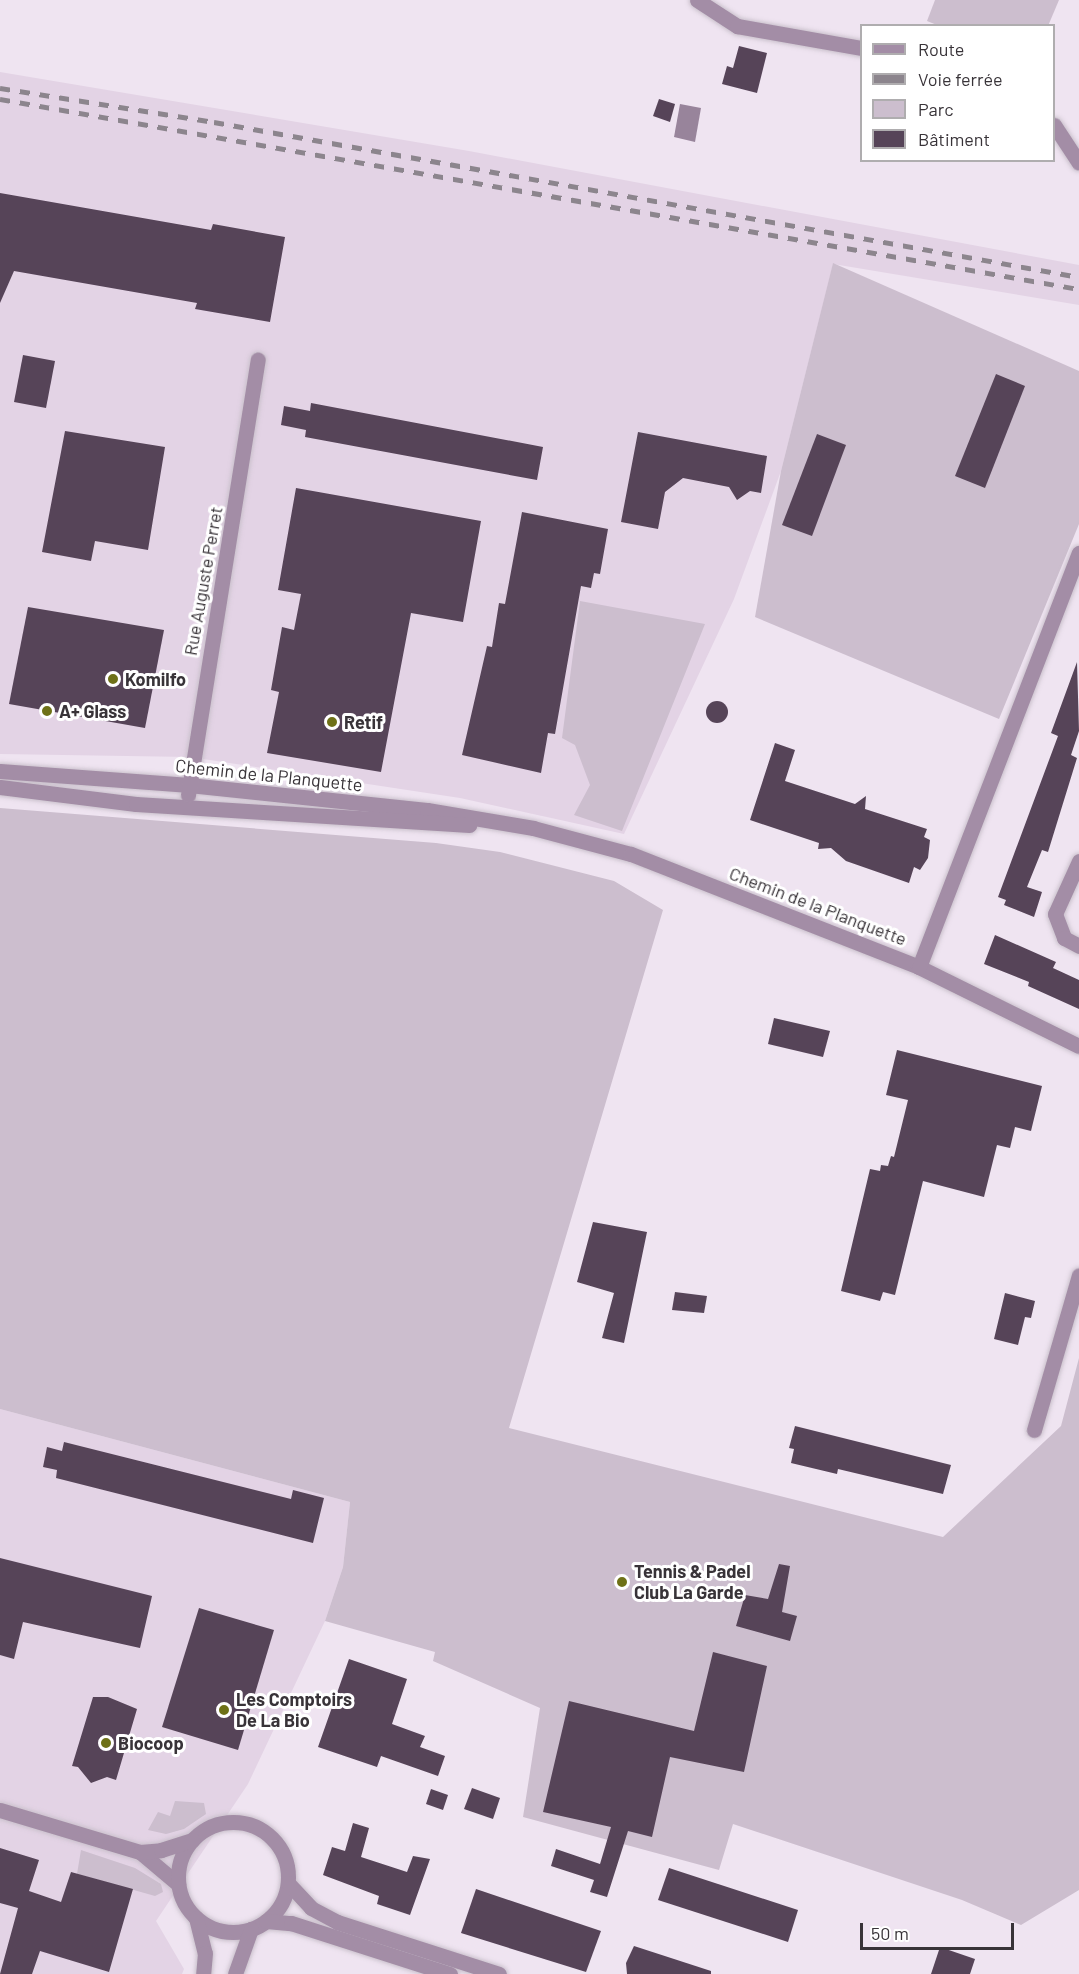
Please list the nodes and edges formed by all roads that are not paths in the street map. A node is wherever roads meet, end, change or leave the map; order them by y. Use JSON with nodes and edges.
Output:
{"nodes":[{"id":1,"x":697,"y":0,"type":"edge"},
{"id":2,"x":860,"y":48,"type":"edge"},
{"id":3,"x":1055,"y":128,"type":"edge"},
{"id":4,"x":1079,"y":163,"type":"edge"},
{"id":5,"x":258,"y":360,"type":"dead end"},
{"id":6,"x":1079,"y":553,"type":"edge"},
{"id":7,"x":0,"y":771,"type":"edge"},
{"id":8,"x":189,"y":785,"type":"junction"},
{"id":9,"x":0,"y":787,"type":"edge"},
{"id":10,"x":187,"y":808,"type":"junction"},
{"id":11,"x":533,"y":828,"type":"junction"},
{"id":12,"x":1079,"y":861,"type":"edge"},
{"id":13,"x":1079,"y":946,"type":"edge"},
{"id":14,"x":920,"y":967,"type":"junction"},
{"id":15,"x":1079,"y":1046,"type":"edge"},
{"id":16,"x":1079,"y":1275,"type":"edge"},
{"id":17,"x":1034,"y":1430,"type":"dead end"},
{"id":18,"x":0,"y":1810,"type":"edge"},
{"id":19,"x":192,"y":1840,"type":"junction"},
{"id":20,"x":140,"y":1852,"type":"junction"},
{"id":21,"x":288,"y":1883,"type":"junction"},
{"id":22,"x":178,"y":1884,"type":"junction"},
{"id":23,"x":196,"y":1918,"type":"junction"},
{"id":24,"x":266,"y":1921,"type":"junction"},
{"id":25,"x":251,"y":1929,"type":"junction"},
{"id":26,"x":202,"y":1974,"type":"edge"},
{"id":27,"x":235,"y":1974,"type":"edge"},
{"id":28,"x":450,"y":1974,"type":"edge"},
{"id":29,"x":499,"y":1974,"type":"edge"}],
"edges":[{"from":1,"to":2,"type":"street"},
{"from":3,"to":4,"type":"street"},
{"from":5,"to":8,"type":"street","name":"Rue Auguste Perret"},
{"from":6,"to":14,"type":"street"},
{"from":7,"to":8,"type":"street","name":"Chemin de la Planquette"},
{"from":8,"to":10,"type":"street","name":"Rue Auguste Perret"},
{"from":8,"to":11,"type":"street","name":"Chemin de la Planquette"},
{"from":9,"to":10,"type":"street","name":"Chemin de la Planquette"},
{"from":10,"to":11,"type":"street","name":"Chemin de la Planquette"},
{"from":11,"to":14,"type":"street","name":"Chemin de la Planquette"},
{"from":12,"to":13,"type":"street"},
{"from":14,"to":15,"type":"street","name":"Chemin de la Planquette"},
{"from":16,"to":17,"type":"street"},
{"from":18,"to":20,"type":"street"},
{"from":19,"to":20,"type":"street"},
{"from":19,"to":21,"type":"street"},
{"from":19,"to":22,"type":"street"},
{"from":20,"to":22,"type":"street"},
{"from":21,"to":24,"type":"street"},
{"from":21,"to":29,"type":"street"},
{"from":22,"to":23,"type":"street"},
{"from":23,"to":25,"type":"street"},
{"from":23,"to":26,"type":"street"},
{"from":24,"to":25,"type":"street"},
{"from":24,"to":28,"type":"street"},
{"from":25,"to":27,"type":"street"}]}
